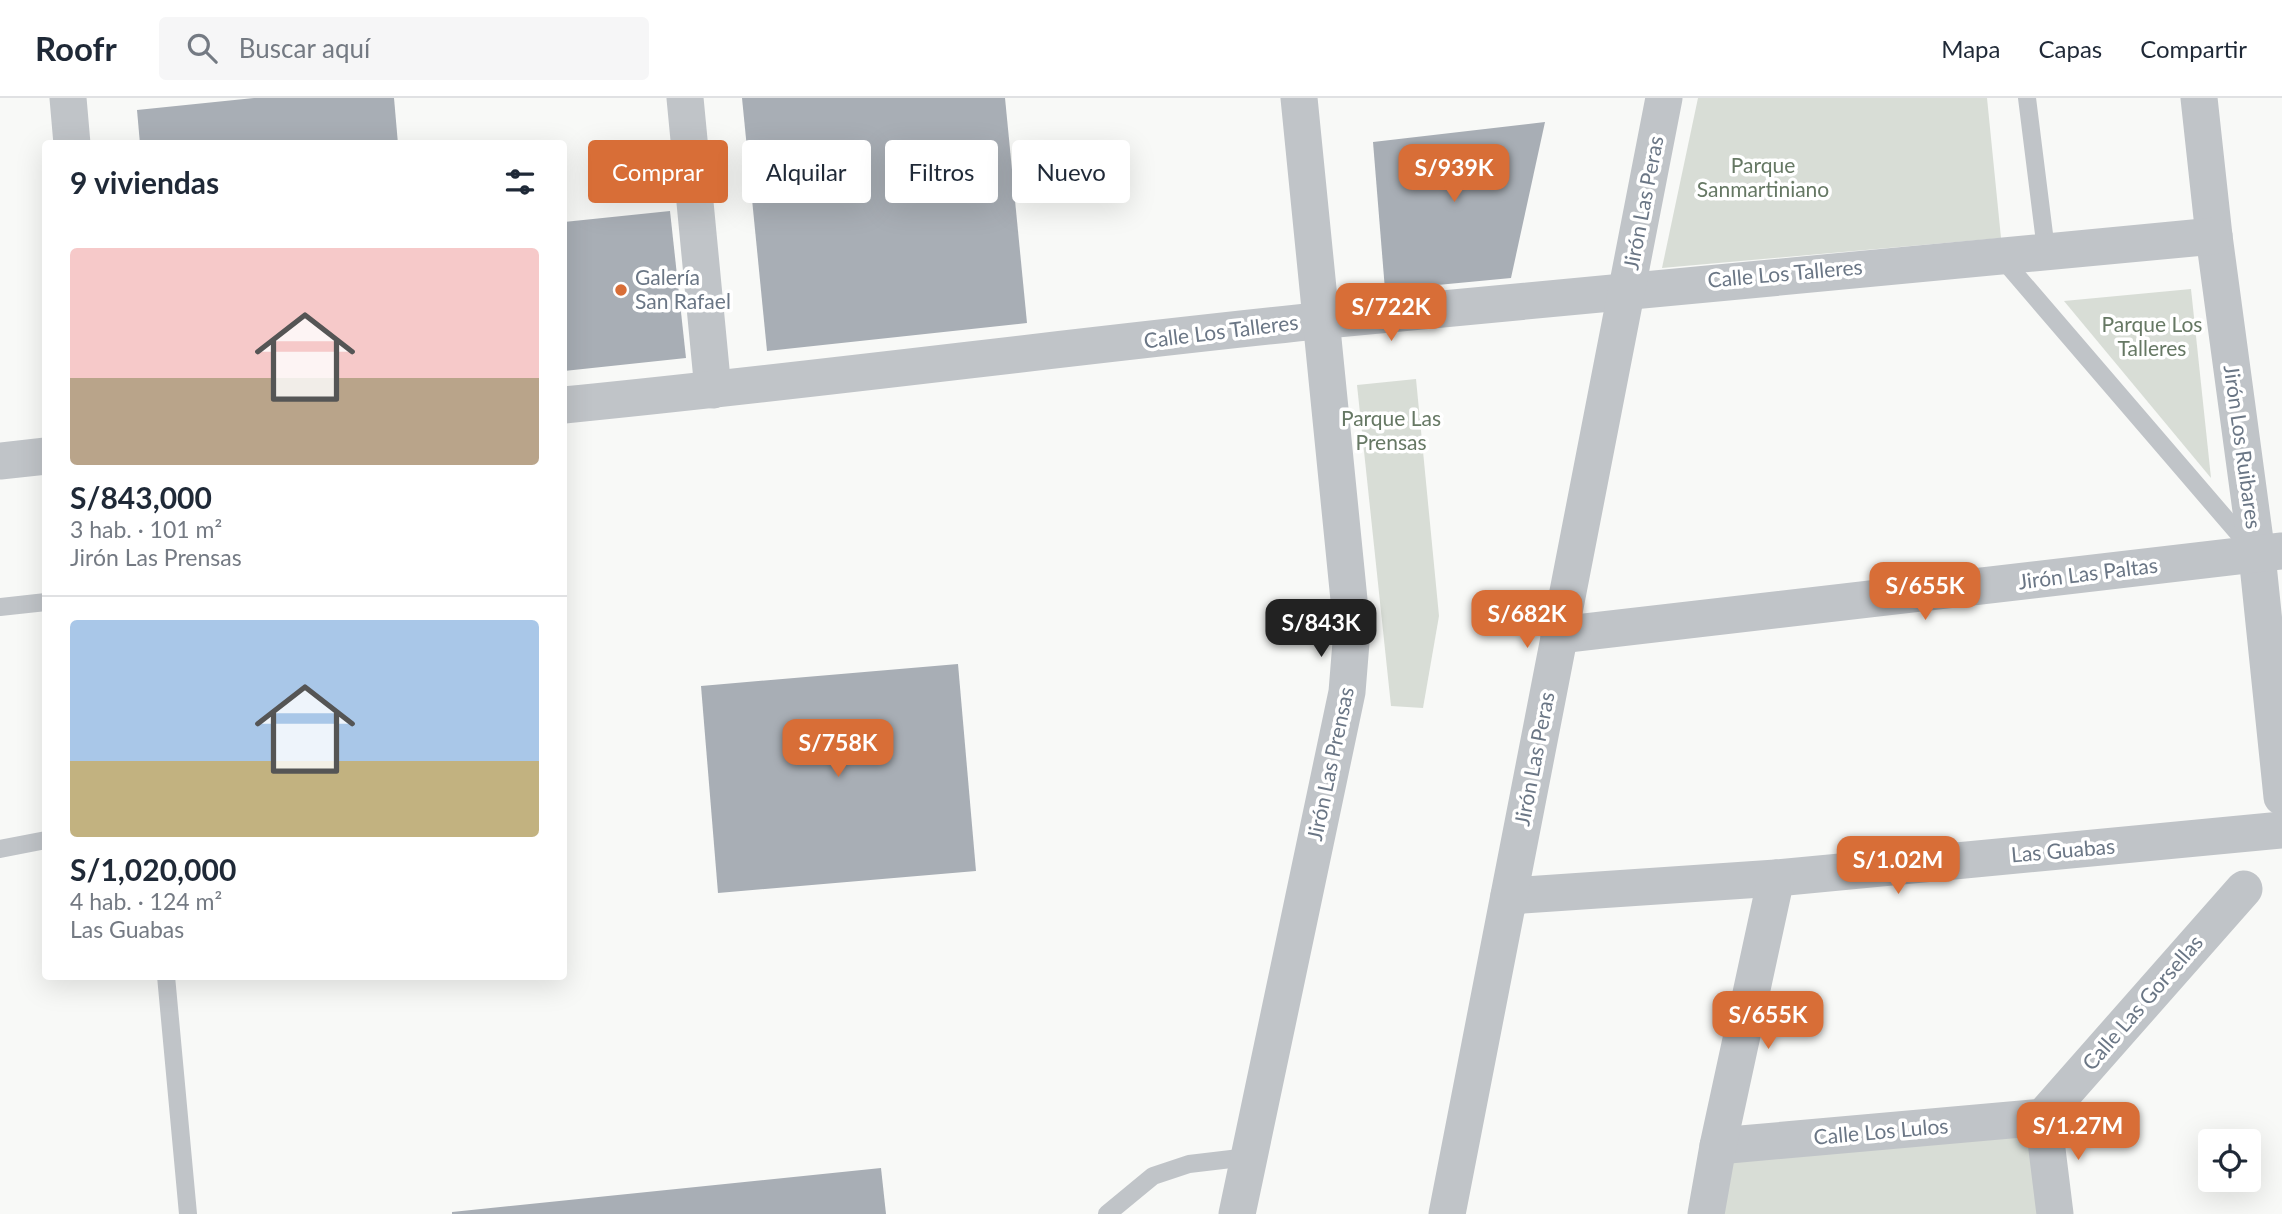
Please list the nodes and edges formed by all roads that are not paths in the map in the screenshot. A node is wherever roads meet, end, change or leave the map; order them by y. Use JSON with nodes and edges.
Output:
{"nodes":[{"id":1,"x":68,"y":98,"type":"edge"},
{"id":2,"x":685,"y":98,"type":"edge"},
{"id":3,"x":1299,"y":98,"type":"edge"},
{"id":4,"x":1664,"y":98,"type":"edge"},
{"id":5,"x":2027,"y":98,"type":"edge"},
{"id":6,"x":2199,"y":98,"type":"edge"},
{"id":7,"x":72,"y":140,"type":"edge"},
{"id":8,"x":2214,"y":236,"type":"junction"},
{"id":9,"x":2046,"y":250,"type":"junction"},
{"id":10,"x":1999,"y":255,"type":"junction"},
{"id":11,"x":1628,"y":288,"type":"junction"},
{"id":12,"x":1322,"y":321,"type":"junction"},
{"id":13,"x":713,"y":390,"type":"junction"},
{"id":14,"x":567,"y":405,"type":"edge"},
{"id":15,"x":42,"y":456,"type":"edge"},
{"id":16,"x":0,"y":461,"type":"edge"},
{"id":17,"x":2269,"y":553,"type":"edge"},
{"id":18,"x":42,"y":602,"type":"edge"},
{"id":19,"x":0,"y":607,"type":"edge"},
{"id":20,"x":1559,"y":635,"type":"junction"},
{"id":21,"x":2282,"y":797,"type":"edge"},
{"id":22,"x":2282,"y":830,"type":"edge"},
{"id":23,"x":42,"y":841,"type":"edge"},
{"id":24,"x":0,"y":849,"type":"edge"},
{"id":25,"x":1776,"y":878,"type":"junction"},
{"id":26,"x":2244,"y":889,"type":"dead end"},
{"id":27,"x":1509,"y":896,"type":"junction"},
{"id":28,"x":166,"y":980,"type":"edge"},
{"id":29,"x":2043,"y":1117,"type":"junction"},
{"id":30,"x":1718,"y":1146,"type":"junction"},
{"id":31,"x":1248,"y":1157,"type":"junction"},
{"id":32,"x":188,"y":1214,"type":"edge"},
{"id":33,"x":1107,"y":1214,"type":"edge"},
{"id":34,"x":1237,"y":1214,"type":"edge"},
{"id":35,"x":1447,"y":1214,"type":"edge"},
{"id":36,"x":1706,"y":1214,"type":"edge"},
{"id":37,"x":2055,"y":1214,"type":"edge"}],
"edges":[{"from":1,"to":7,"type":"street"},
{"from":2,"to":13,"type":"street"},
{"from":3,"to":12,"type":"street","name":"Jirón Las Prensas"},
{"from":4,"to":11,"type":"street","name":"Jirón Las Peras"},
{"from":5,"to":9,"type":"lane"},
{"from":6,"to":8,"type":"street","name":"Jirón Los Ruibares"},
{"from":8,"to":9,"type":"street","name":"Calle Los Talleres"},
{"from":8,"to":17,"type":"street","name":"Jirón Los Ruibares"},
{"from":9,"to":10,"type":"street","name":"Calle Los Talleres"},
{"from":10,"to":11,"type":"street","name":"Calle Los Talleres"},
{"from":10,"to":17,"type":"lane"},
{"from":11,"to":12,"type":"street","name":"Calle Los Talleres"},
{"from":11,"to":20,"type":"street","name":"Jirón Las Peras"},
{"from":12,"to":13,"type":"street","name":"Calle Los Talleres"},
{"from":12,"to":31,"type":"street","name":"Jirón Las Prensas"},
{"from":13,"to":14,"type":"street","name":"Calle Los Talleres"},
{"from":15,"to":16,"type":"street"},
{"from":17,"to":20,"type":"street","name":"Jirón Las Paltas"},
{"from":17,"to":21,"type":"street","name":"Jirón Los Ruibares"},
{"from":18,"to":19,"type":"lane"},
{"from":20,"to":27,"type":"street","name":"Jirón Las Peras"},
{"from":22,"to":25,"type":"street","name":"Las Guabas"},
{"from":23,"to":24,"type":"lane"},
{"from":25,"to":27,"type":"street","name":"Las Guabas"},
{"from":25,"to":30,"type":"street"},
{"from":26,"to":29,"type":"street","name":"Calle Las Gorsellas"},
{"from":27,"to":35,"type":"street","name":"Jirón Las Peras"},
{"from":28,"to":32,"type":"lane"},
{"from":29,"to":30,"type":"street","name":"Calle Los Lulos"},
{"from":29,"to":37,"type":"street"},
{"from":30,"to":36,"type":"street"},
{"from":31,"to":33,"type":"lane"},
{"from":31,"to":34,"type":"street","name":"Jirón Las Prensas"}]}
